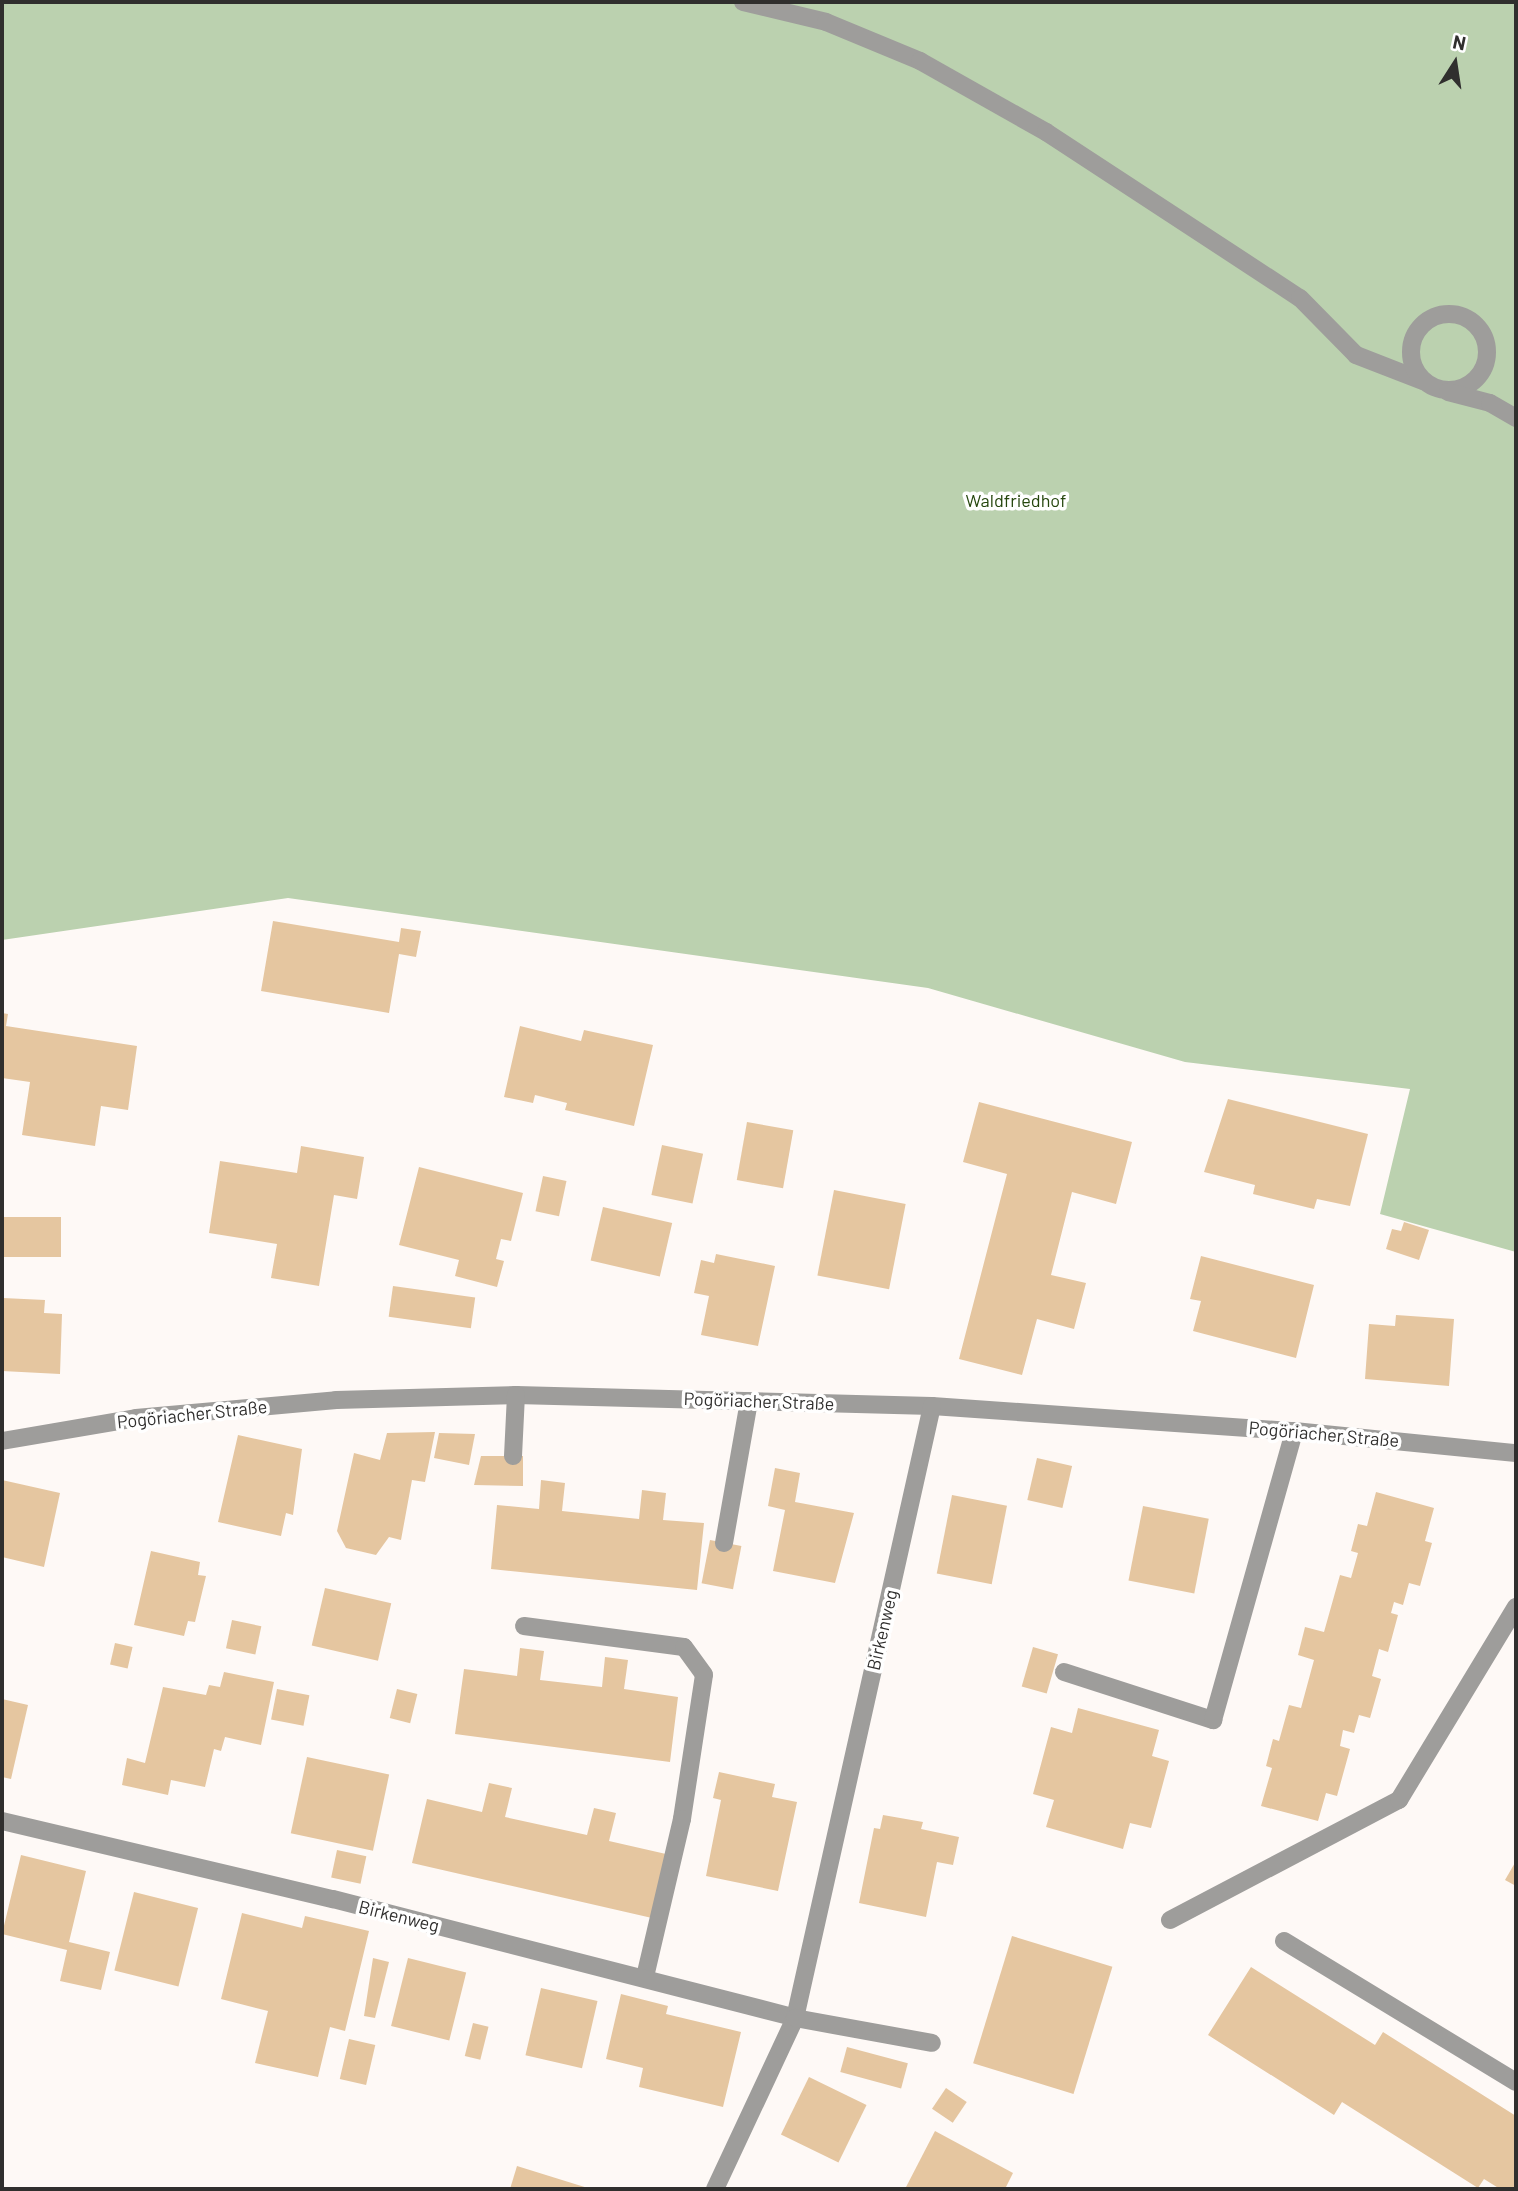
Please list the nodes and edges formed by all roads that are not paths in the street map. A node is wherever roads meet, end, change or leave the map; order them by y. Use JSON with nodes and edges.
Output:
{"nodes":[{"id":1,"x":743,"y":2,"type":"edge"},
{"id":2,"x":1423,"y":381,"type":"junction"},
{"id":3,"x":1441,"y":390,"type":"junction"},
{"id":4,"x":1516,"y":418,"type":"edge"},
{"id":5,"x":516,"y":1395,"type":"junction"},
{"id":6,"x":749,"y":1401,"type":"junction"},
{"id":7,"x":932,"y":1406,"type":"junction"},
{"id":8,"x":1294,"y":1430,"type":"junction"},
{"id":9,"x":2,"y":1441,"type":"edge"},
{"id":10,"x":1516,"y":1453,"type":"edge"},
{"id":11,"x":513,"y":1456,"type":"dead end"},
{"id":12,"x":724,"y":1543,"type":"dead end"},
{"id":13,"x":1516,"y":1607,"type":"edge"},
{"id":14,"x":524,"y":1626,"type":"dead end"},
{"id":15,"x":1064,"y":1672,"type":"dead end"},
{"id":16,"x":2,"y":1821,"type":"edge"},
{"id":17,"x":1170,"y":1920,"type":"dead end"},
{"id":18,"x":1284,"y":1941,"type":"dead end"},
{"id":19,"x":645,"y":1977,"type":"junction"},
{"id":20,"x":795,"y":2018,"type":"junction"},
{"id":21,"x":932,"y":2043,"type":"dead end"},
{"id":22,"x":1516,"y":2082,"type":"edge"},
{"id":23,"x":715,"y":2189,"type":"edge"}],
"edges":[{"from":1,"to":2,"type":"street"},
{"from":2,"to":3,"type":"street"},
{"from":2,"to":3,"type":"street"},
{"from":3,"to":4,"type":"street"},
{"from":5,"to":6,"type":"street","name":"Pogöriacher Straße"},
{"from":5,"to":9,"type":"street","name":"Pogöriacher Straße"},
{"from":5,"to":11,"type":"street"},
{"from":6,"to":7,"type":"street","name":"Pogöriacher Straße"},
{"from":6,"to":12,"type":"street"},
{"from":7,"to":8,"type":"street","name":"Pogöriacher Straße"},
{"from":7,"to":20,"type":"street","name":"Birkenweg"},
{"from":8,"to":10,"type":"street","name":"Pogöriacher Straße"},
{"from":8,"to":15,"type":"street"},
{"from":13,"to":17,"type":"street"},
{"from":14,"to":19,"type":"street"},
{"from":16,"to":19,"type":"street","name":"Birkenweg"},
{"from":18,"to":22,"type":"street"},
{"from":19,"to":20,"type":"street","name":"Birkenweg"},
{"from":20,"to":21,"type":"street"},
{"from":20,"to":23,"type":"street","name":"Birkenweg"}]}
